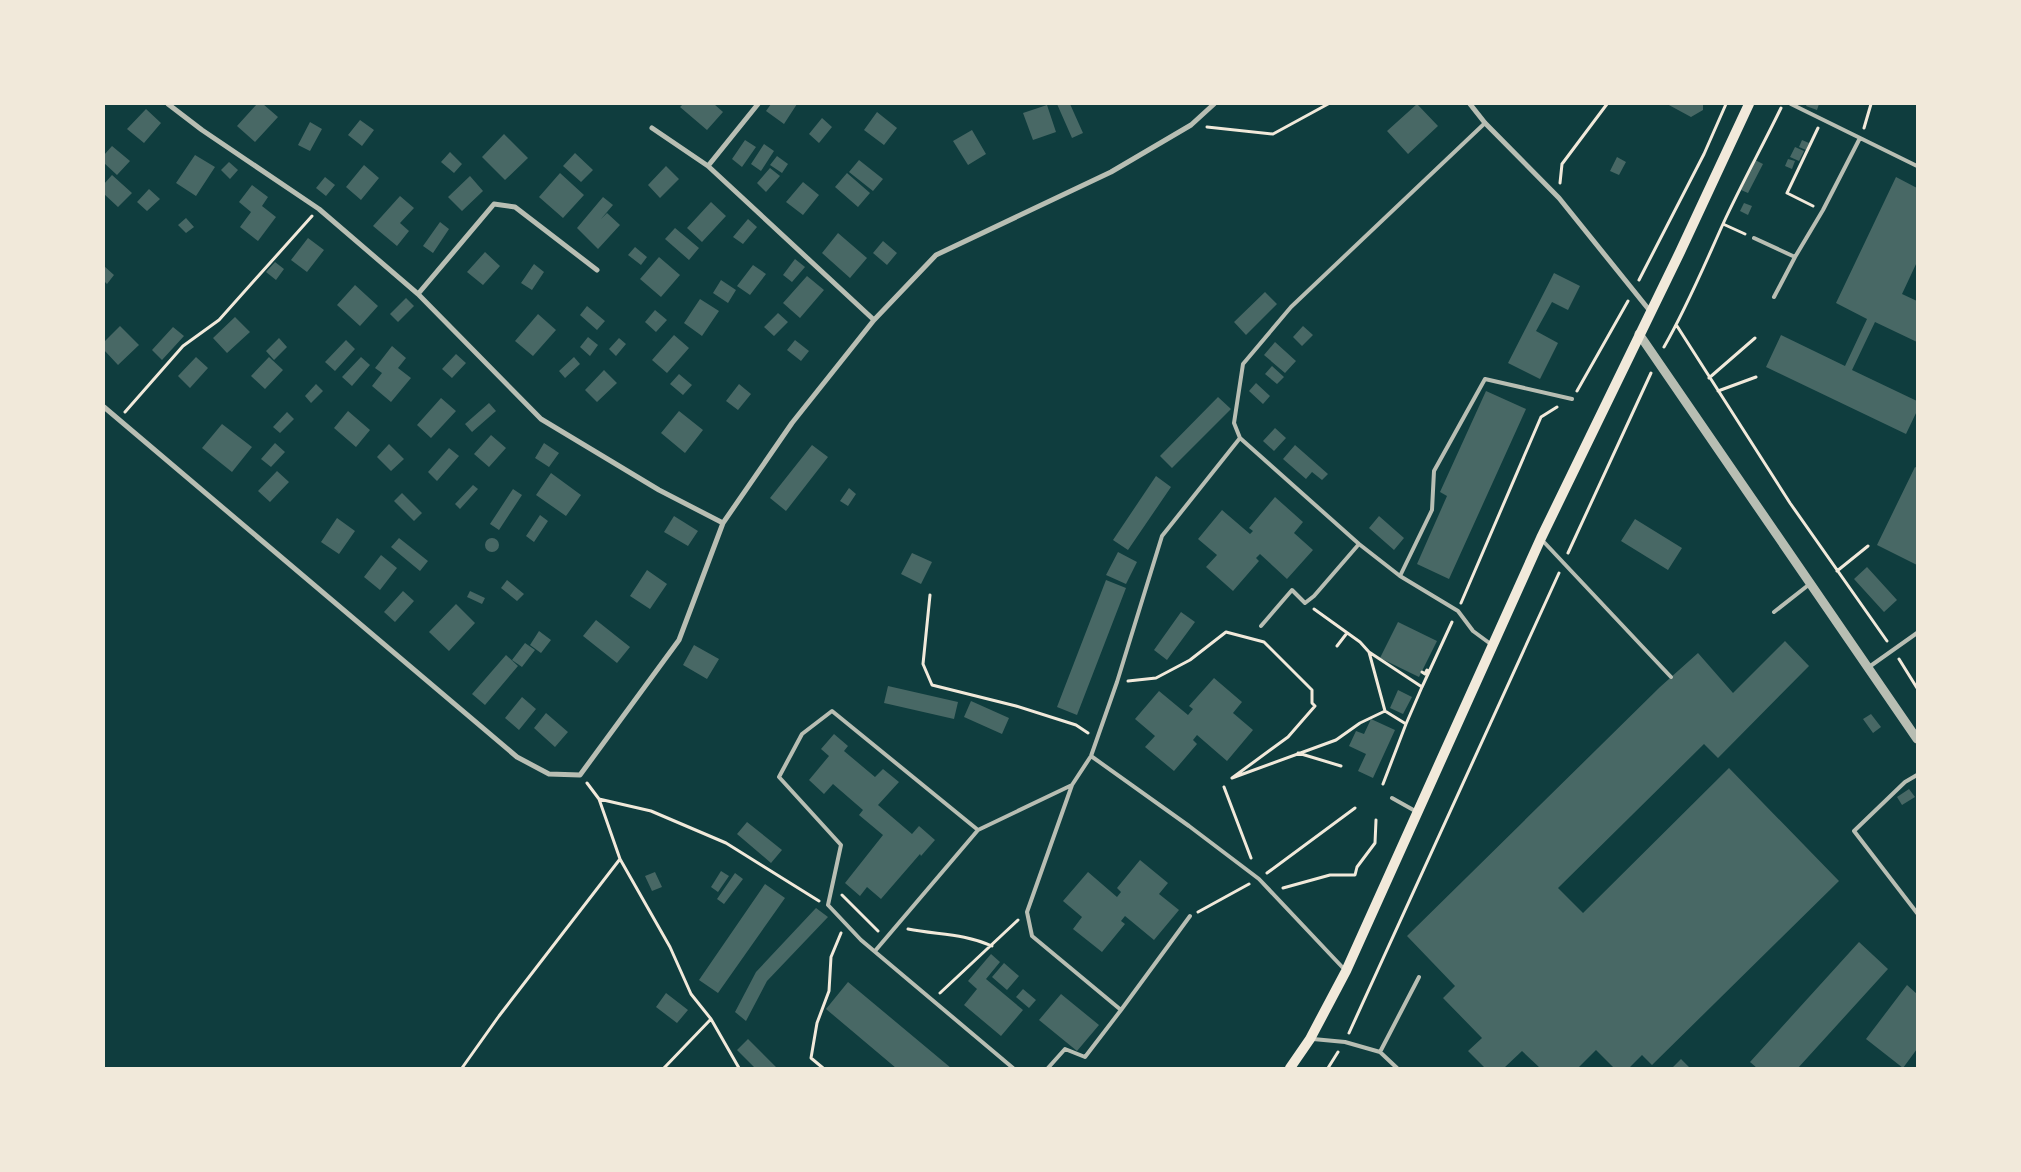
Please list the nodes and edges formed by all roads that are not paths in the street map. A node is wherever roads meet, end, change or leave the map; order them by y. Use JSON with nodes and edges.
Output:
{"nodes":[{"id":1,"x":168,"y":104,"type":"edge"},
{"id":2,"x":758,"y":104,"type":"edge"},
{"id":3,"x":1214,"y":104,"type":"edge"},
{"id":4,"x":1470,"y":104,"type":"edge"},
{"id":5,"x":1749,"y":104,"type":"edge"},
{"id":6,"x":1791,"y":104,"type":"edge"},
{"id":7,"x":1485,"y":123,"type":"junction"},
{"id":8,"x":652,"y":128,"type":"dead end"},
{"id":9,"x":1860,"y":138,"type":"junction"},
{"id":10,"x":708,"y":166,"type":"junction"},
{"id":11,"x":1917,"y":166,"type":"edge"},
{"id":12,"x":1754,"y":238,"type":"road end"},
{"id":13,"x":1795,"y":257,"type":"junction"},
{"id":14,"x":597,"y":270,"type":"dead end"},
{"id":15,"x":418,"y":294,"type":"junction"},
{"id":16,"x":1774,"y":297,"type":"dead end"},
{"id":17,"x":1650,"y":311,"type":"junction"},
{"id":18,"x":874,"y":320,"type":"junction"},
{"id":19,"x":1639,"y":334,"type":"junction"},
{"id":20,"x":1572,"y":399,"type":"dead end"},
{"id":21,"x":104,"y":408,"type":"edge"},
{"id":22,"x":1240,"y":438,"type":"junction"},
{"id":23,"x":723,"y":523,"type":"junction"},
{"id":24,"x":1541,"y":538,"type":"junction"},
{"id":25,"x":1359,"y":544,"type":"junction"},
{"id":26,"x":1400,"y":576,"type":"junction"},
{"id":27,"x":1811,"y":583,"type":"junction"},
{"id":28,"x":1774,"y":612,"type":"dead end"},
{"id":29,"x":1261,"y":626,"type":"dead end"},
{"id":30,"x":1917,"y":633,"type":"edge"},
{"id":31,"x":1494,"y":646,"type":"junction"},
{"id":32,"x":1869,"y":667,"type":"junction"},
{"id":33,"x":1671,"y":677,"type":"dead end"},
{"id":34,"x":1917,"y":739,"type":"edge"},
{"id":35,"x":1091,"y":756,"type":"junction"},
{"id":36,"x":1917,"y":776,"type":"edge"},
{"id":37,"x":1072,"y":785,"type":"junction"},
{"id":38,"x":1392,"y":798,"type":"dead end"},
{"id":39,"x":1417,"y":812,"type":"junction"},
{"id":40,"x":978,"y":830,"type":"junction"},
{"id":41,"x":1917,"y":913,"type":"edge"},
{"id":42,"x":1190,"y":916,"type":"road end"},
{"id":43,"x":875,"y":951,"type":"junction"},
{"id":44,"x":1346,"y":971,"type":"junction"},
{"id":45,"x":1419,"y":977,"type":"dead end"},
{"id":46,"x":1121,"y":1010,"type":"junction"},
{"id":47,"x":1310,"y":1038,"type":"junction"},
{"id":48,"x":1380,"y":1052,"type":"junction"},
{"id":49,"x":1013,"y":1068,"type":"edge"},
{"id":50,"x":1048,"y":1068,"type":"edge"},
{"id":51,"x":1290,"y":1068,"type":"edge"},
{"id":52,"x":1397,"y":1068,"type":"edge"}],
"edges":[{"from":1,"to":15,"type":"street"},
{"from":2,"to":10,"type":"street"},
{"from":3,"to":18,"type":"street"},
{"from":4,"to":7,"type":"street"},
{"from":5,"to":17,"type":"main road"},
{"from":6,"to":9,"type":"lane"},
{"from":7,"to":17,"type":"street"},
{"from":7,"to":22,"type":"lane"},
{"from":8,"to":10,"type":"street"},
{"from":9,"to":11,"type":"lane"},
{"from":9,"to":13,"type":"lane"},
{"from":10,"to":18,"type":"street"},
{"from":12,"to":13,"type":"lane"},
{"from":13,"to":16,"type":"lane"},
{"from":14,"to":15,"type":"street"},
{"from":15,"to":23,"type":"street"},
{"from":17,"to":19,"type":"main road"},
{"from":18,"to":23,"type":"street"},
{"from":19,"to":24,"type":"main road"},
{"from":19,"to":27,"type":"street"},
{"from":20,"to":26,"type":"lane"},
{"from":21,"to":23,"type":"street"},
{"from":22,"to":25,"type":"lane"},
{"from":22,"to":35,"type":"lane"},
{"from":24,"to":31,"type":"main road"},
{"from":24,"to":33,"type":"lane"},
{"from":25,"to":26,"type":"lane"},
{"from":25,"to":29,"type":"lane"},
{"from":26,"to":31,"type":"lane"},
{"from":27,"to":28,"type":"lane"},
{"from":27,"to":32,"type":"street"},
{"from":30,"to":32,"type":"lane"},
{"from":31,"to":39,"type":"main road"},
{"from":32,"to":34,"type":"street"},
{"from":35,"to":37,"type":"lane"},
{"from":35,"to":44,"type":"lane"},
{"from":36,"to":41,"type":"lane"},
{"from":37,"to":40,"type":"lane"},
{"from":37,"to":46,"type":"lane"},
{"from":38,"to":39,"type":"lane"},
{"from":39,"to":44,"type":"main road"},
{"from":40,"to":43,"type":"lane"},
{"from":40,"to":43,"type":"lane"},
{"from":42,"to":46,"type":"lane"},
{"from":43,"to":49,"type":"lane"},
{"from":44,"to":47,"type":"main road"},
{"from":45,"to":48,"type":"lane"},
{"from":46,"to":50,"type":"lane"},
{"from":47,"to":48,"type":"lane"},
{"from":47,"to":51,"type":"main road"},
{"from":48,"to":52,"type":"lane"}]}
